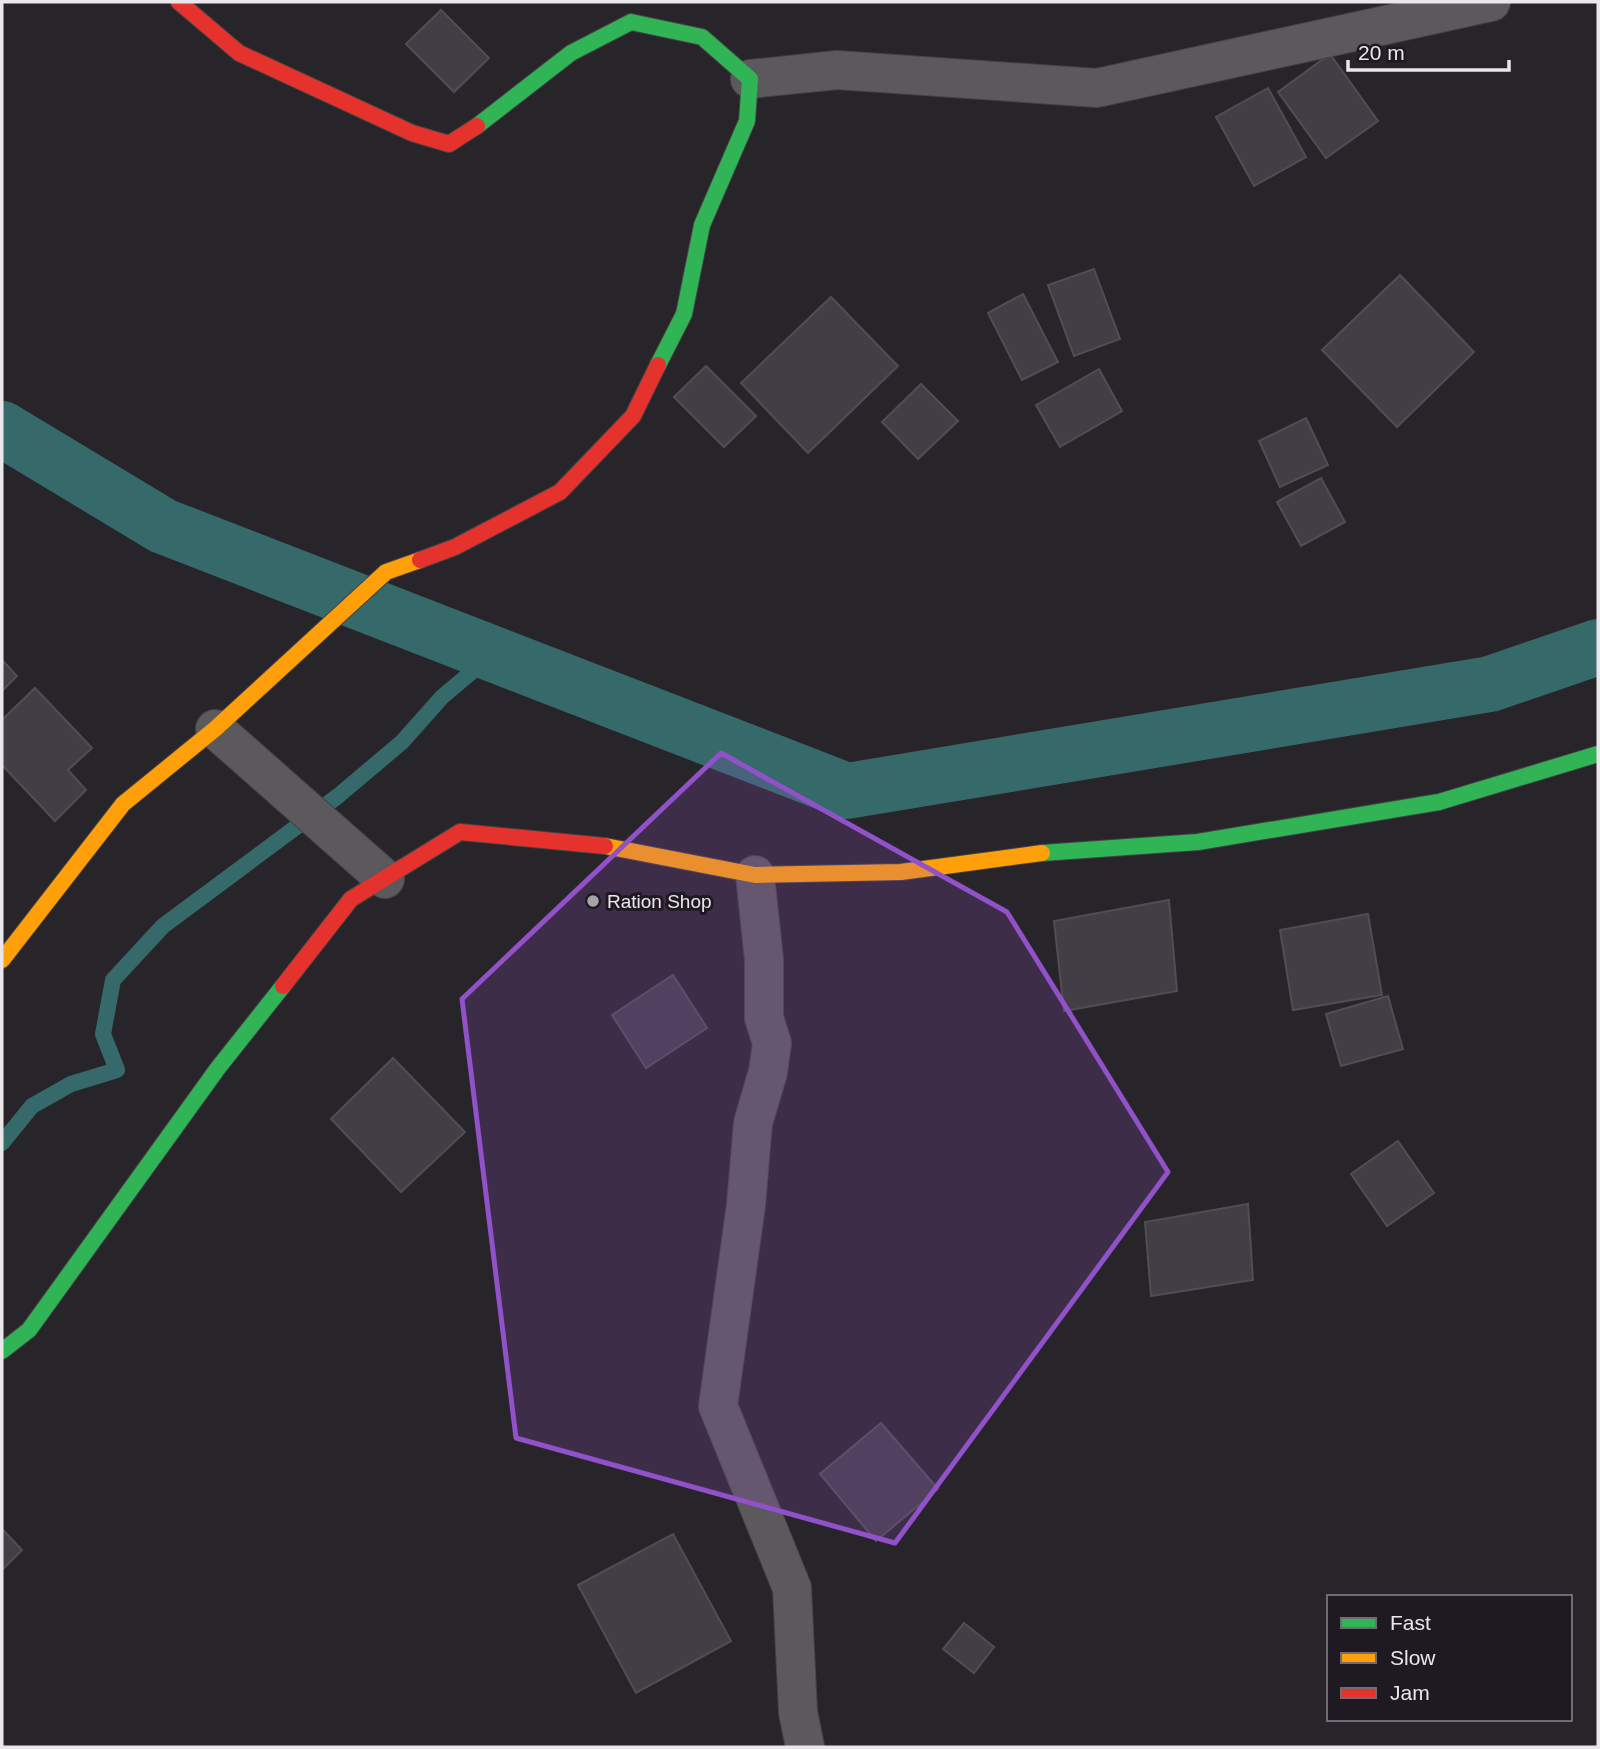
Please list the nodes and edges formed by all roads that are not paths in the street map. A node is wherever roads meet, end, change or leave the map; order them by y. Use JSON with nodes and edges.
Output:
{"nodes":[{"id":1,"x":179,"y":2,"type":"edge"},
{"id":2,"x":1491,"y":2,"type":"edge"},
{"id":3,"x":750,"y":79,"type":"junction"},
{"id":4,"x":215,"y":729,"type":"junction"},
{"id":5,"x":1598,"y":754,"type":"edge"},
{"id":6,"x":755,"y":875,"type":"junction"},
{"id":7,"x":384,"y":879,"type":"junction"},
{"id":8,"x":2,"y":960,"type":"edge"},
{"id":9,"x":2,"y":1351,"type":"edge"},
{"id":10,"x":805,"y":1747,"type":"edge"}],
"edges":[{"from":1,"to":3,"type":"street"},
{"from":2,"to":3,"type":"street"},
{"from":3,"to":4,"type":"street"},
{"from":4,"to":7,"type":"street"},
{"from":4,"to":8,"type":"street"},
{"from":5,"to":6,"type":"street"},
{"from":6,"to":7,"type":"street"},
{"from":6,"to":10,"type":"street"},
{"from":7,"to":9,"type":"street"}]}
